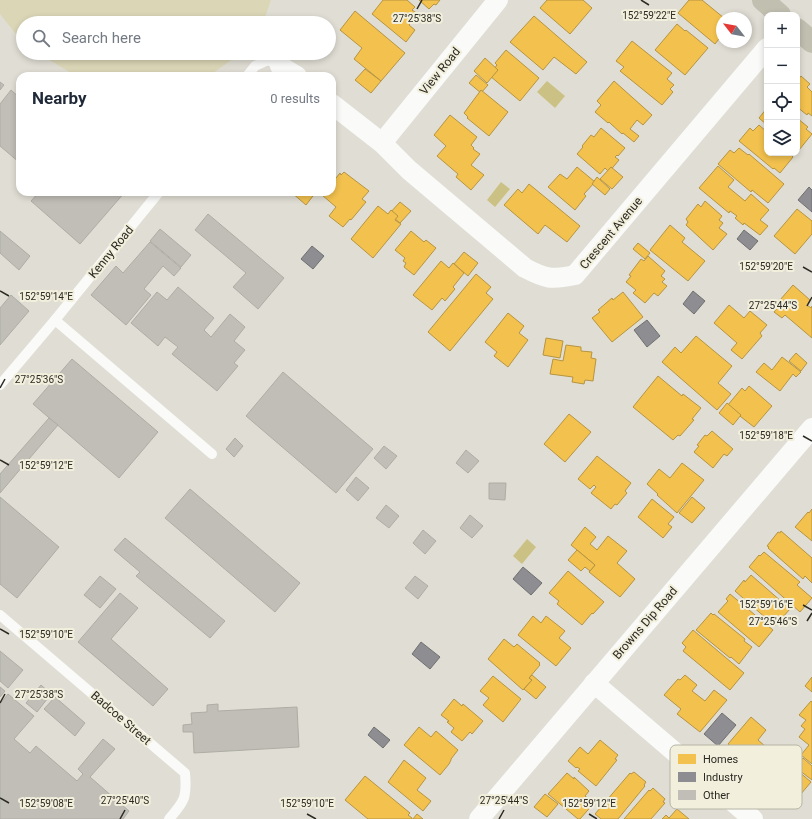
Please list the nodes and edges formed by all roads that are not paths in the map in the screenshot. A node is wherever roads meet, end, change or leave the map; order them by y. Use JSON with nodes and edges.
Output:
{"nodes":[{"id":1,"x":498,"y":0,"type":"edge"},
{"id":2,"x":763,"y":0,"type":"edge"},
{"id":3,"x":777,"y":12,"type":"edge"},
{"id":4,"x":800,"y":32,"type":"edge"},
{"id":5,"x":812,"y":42,"type":"edge"},
{"id":6,"x":764,"y":52,"type":"edge"},
{"id":7,"x":268,"y":60,"type":"edge"},
{"id":8,"x":268,"y":60,"type":"edge"},
{"id":9,"x":289,"y":71,"type":"edge"},
{"id":10,"x":250,"y":72,"type":"edge"},
{"id":11,"x":336,"y":107,"type":"edge"},
{"id":12,"x":382,"y":143,"type":"junction"},
{"id":13,"x":156,"y":196,"type":"edge"},
{"id":14,"x":55,"y":320,"type":"junction"},
{"id":15,"x":0,"y":385,"type":"edge"},
{"id":16,"x":812,"y":428,"type":"edge"},
{"id":17,"x":212,"y":454,"type":"dead end"},
{"id":18,"x":0,"y":615,"type":"edge"},
{"id":19,"x":594,"y":683,"type":"junction"},
{"id":20,"x":670,"y":748,"type":"edge"},
{"id":21,"x":741,"y":809,"type":"edge"},
{"id":22,"x":169,"y":819,"type":"edge"},
{"id":23,"x":479,"y":819,"type":"edge"},
{"id":24,"x":753,"y":819,"type":"edge"}],
"edges":[{"from":1,"to":12,"type":"street","name":"View Road"},
{"from":2,"to":3,"type":"highway"},
{"from":4,"to":5,"type":"highway"},
{"from":6,"to":12,"type":"street","name":"Crescent Avenue"},
{"from":7,"to":9,"type":"lane"},
{"from":8,"to":10,"type":"lane"},
{"from":11,"to":12,"type":"street","name":"Crescent Avenue"},
{"from":13,"to":14,"type":"lane","name":"Kenny Road"},
{"from":14,"to":15,"type":"lane","name":"Kenny Road"},
{"from":14,"to":17,"type":"lane"},
{"from":16,"to":19,"type":"street","name":"Browns Dip Road"},
{"from":18,"to":22,"type":"lane","name":"Badcoe Street"},
{"from":19,"to":20,"type":"street"},
{"from":19,"to":23,"type":"street","name":"Browns Dip Road"},
{"from":21,"to":24,"type":"street"}]}
